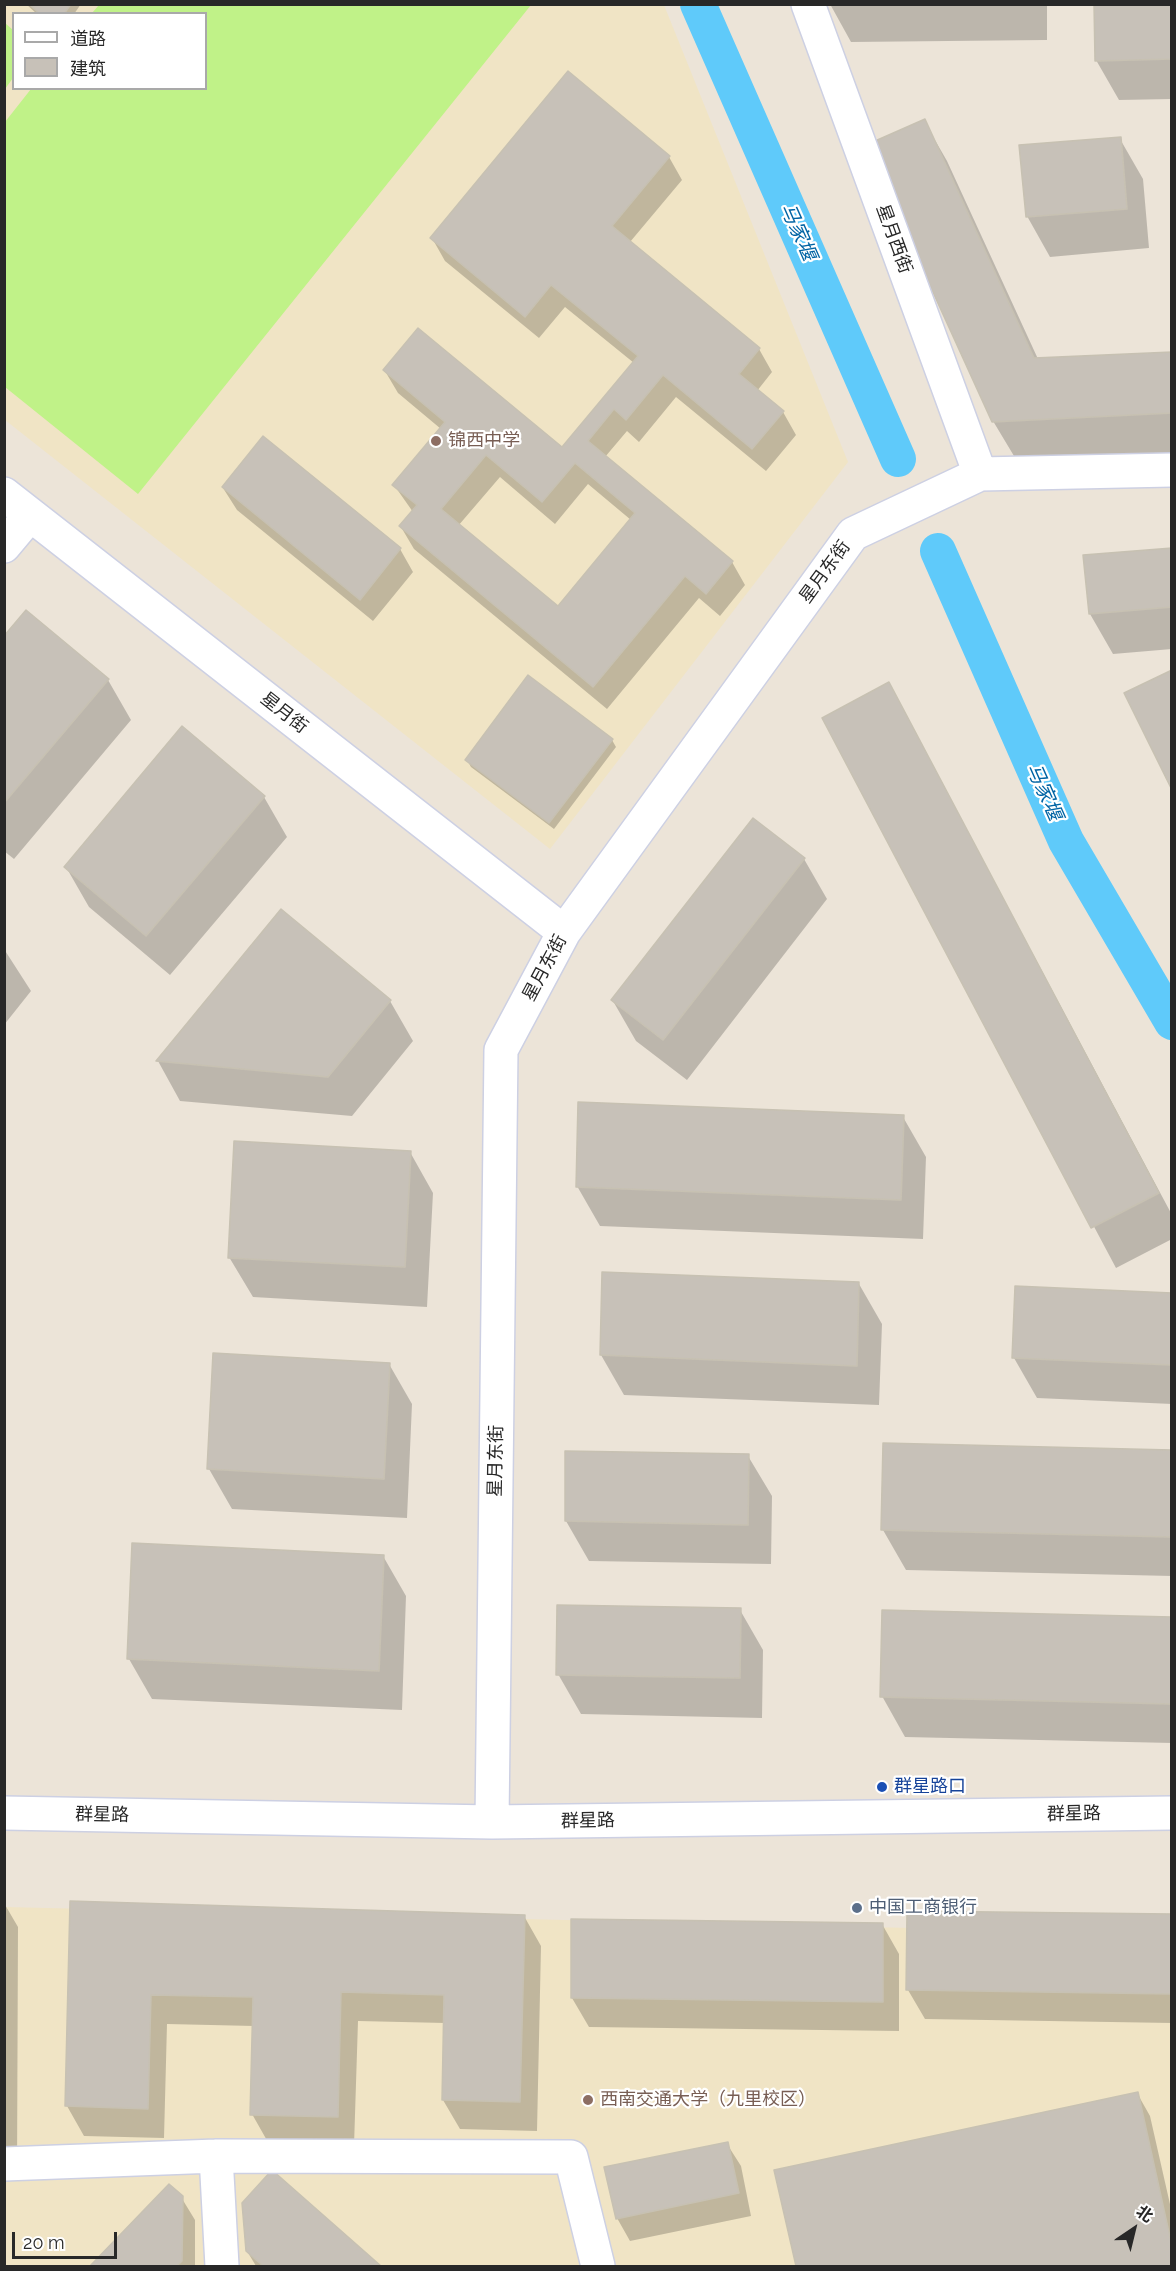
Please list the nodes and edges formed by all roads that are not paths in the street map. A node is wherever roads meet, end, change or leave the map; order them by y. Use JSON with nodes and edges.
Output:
{"nodes":[{"id":1,"x":808,"y":4,"type":"edge"},
{"id":2,"x":1172,"y":470,"type":"edge"},
{"id":3,"x":980,"y":474,"type":"junction"},
{"id":4,"x":4,"y":494,"type":"edge"},
{"id":5,"x":30,"y":515,"type":"junction"},
{"id":6,"x":4,"y":546,"type":"edge"},
{"id":7,"x":564,"y":932,"type":"junction"},
{"id":8,"x":4,"y":1813,"type":"edge"},
{"id":9,"x":1172,"y":1813,"type":"edge"},
{"id":10,"x":492,"y":1822,"type":"junction"},
{"id":11,"x":216,"y":2156,"type":"junction"},
{"id":12,"x":4,"y":2164,"type":"edge"},
{"id":13,"x":222,"y":2266,"type":"edge"},
{"id":14,"x":598,"y":2266,"type":"edge"}],
"edges":[{"from":1,"to":3,"type":"street","name":"星月西街"},
{"from":2,"to":3,"type":"street","name":"星月东街"},
{"from":3,"to":7,"type":"street","name":"星月东街"},
{"from":4,"to":5,"type":"street","name":"星月街"},
{"from":5,"to":6,"type":"street"},
{"from":5,"to":7,"type":"street","name":"星月街"},
{"from":7,"to":10,"type":"street","name":"星月东街"},
{"from":8,"to":10,"type":"street","name":"群星路"},
{"from":9,"to":10,"type":"street","name":"群星路"},
{"from":11,"to":12,"type":"street"},
{"from":11,"to":13,"type":"street"},
{"from":11,"to":14,"type":"street"}]}
